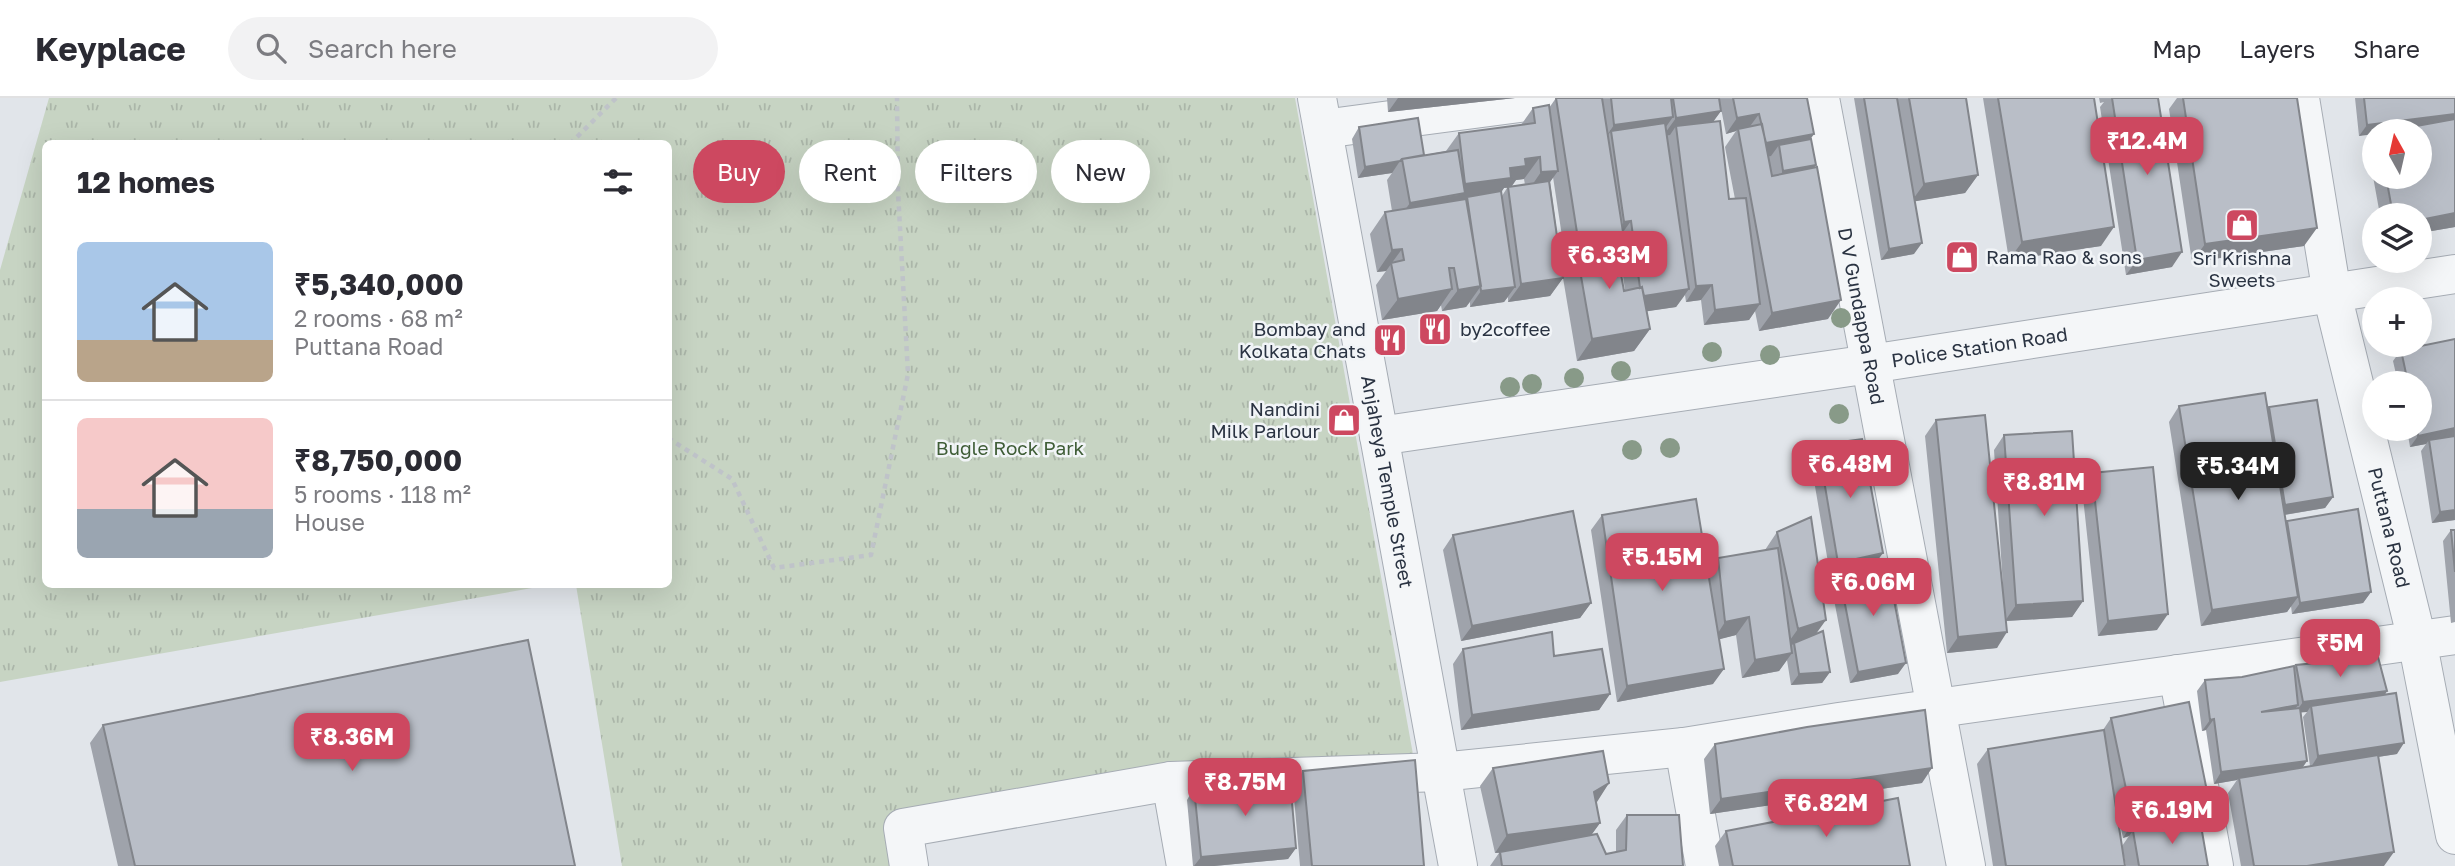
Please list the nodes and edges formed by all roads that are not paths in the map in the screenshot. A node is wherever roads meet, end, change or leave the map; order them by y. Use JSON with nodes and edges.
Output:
{"nodes":[{"id":1,"x":1555,"y":98,"type":"edge"},
{"id":2,"x":1820,"y":98,"type":"edge"},
{"id":3,"x":2300,"y":98,"type":"edge"},
{"id":4,"x":1320,"y":113,"type":"edge"},
{"id":5,"x":2455,"y":274,"type":"edge"},
{"id":6,"x":2332,"y":293,"type":"junction"},
{"id":7,"x":1870,"y":364,"type":"junction"},
{"id":8,"x":1379,"y":436,"type":"junction"},
{"id":9,"x":2455,"y":635,"type":"edge"},
{"id":10,"x":2417,"y":640,"type":"junction"},
{"id":11,"x":2178,"y":674,"type":"junction"},
{"id":12,"x":1936,"y":709,"type":"junction"},
{"id":13,"x":1684,"y":747,"type":"junction"},
{"id":14,"x":1441,"y":772,"type":"junction"},
{"id":15,"x":1171,"y":781,"type":"junction"},
{"id":16,"x":2455,"y":835,"type":"edge"},
{"id":17,"x":909,"y":866,"type":"edge"},
{"id":18,"x":1186,"y":866,"type":"edge"},
{"id":19,"x":1458,"y":866,"type":"edge"},
{"id":20,"x":1705,"y":866,"type":"edge"},
{"id":21,"x":1966,"y":866,"type":"edge"},
{"id":22,"x":2214,"y":866,"type":"edge"}],
"edges":[{"from":1,"to":4,"type":"street"},
{"from":2,"to":7,"type":"street","name":"D V Gundappa Road"},
{"from":3,"to":6,"type":"street","name":"Puttana Road"},
{"from":4,"to":8,"type":"street","name":"Anjaheya Temple Street"},
{"from":5,"to":6,"type":"street","name":"Police Station Road"},
{"from":6,"to":7,"type":"street","name":"Police Station Road"},
{"from":6,"to":10,"type":"street","name":"Puttana Road"},
{"from":7,"to":8,"type":"street","name":"Police Station Road"},
{"from":7,"to":12,"type":"street","name":"D V Gundappa Road"},
{"from":8,"to":14,"type":"street","name":"Anjaheya Temple Street"},
{"from":9,"to":10,"type":"street"},
{"from":10,"to":11,"type":"street"},
{"from":10,"to":16,"type":"street","name":"Puttana Road"},
{"from":11,"to":12,"type":"street"},
{"from":11,"to":22,"type":"street"},
{"from":12,"to":13,"type":"street"},
{"from":12,"to":21,"type":"street","name":"D V Gundappa Road"},
{"from":13,"to":14,"type":"street"},
{"from":13,"to":20,"type":"street"},
{"from":14,"to":15,"type":"street"},
{"from":14,"to":19,"type":"street","name":"Anjaheya Temple Street"},
{"from":15,"to":17,"type":"street"},
{"from":15,"to":18,"type":"street"}]}
